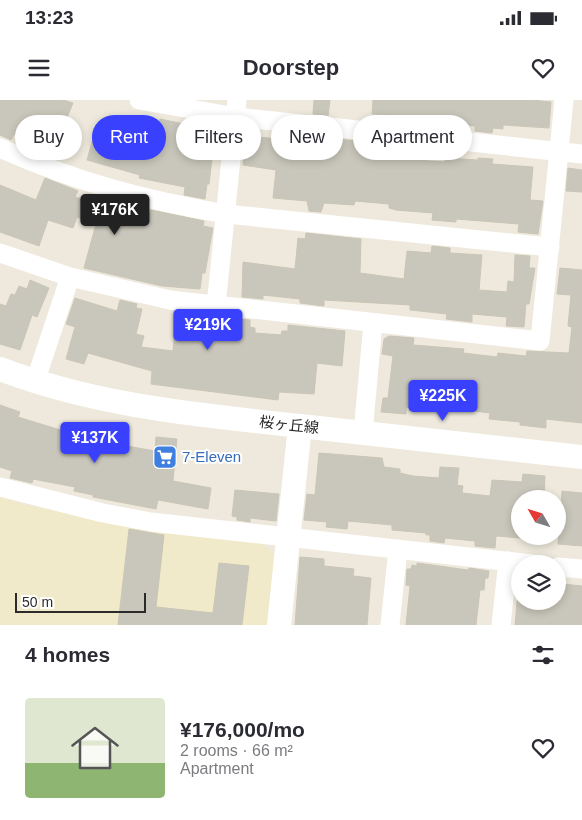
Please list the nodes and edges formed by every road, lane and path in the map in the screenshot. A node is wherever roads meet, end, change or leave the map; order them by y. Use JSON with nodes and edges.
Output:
{"nodes":[{"id":1,"x":139,"y":100,"type":"edge"},
{"id":2,"x":564,"y":100,"type":"edge"},
{"id":3,"x":237,"y":108,"type":"edge"},
{"id":4,"x":0,"y":148,"type":"edge"},
{"id":5,"x":559,"y":152,"type":"junction"},
{"id":6,"x":582,"y":154,"type":"edge"},
{"id":7,"x":226,"y":214,"type":"junction"},
{"id":8,"x":550,"y":247,"type":"junction"},
{"id":9,"x":0,"y":253,"type":"edge"},
{"id":10,"x":70,"y":277,"type":"junction"},
{"id":11,"x":216,"y":306,"type":"junction"},
{"id":12,"x":373,"y":324,"type":"junction"},
{"id":13,"x":0,"y":370,"type":"edge"},
{"id":14,"x":35,"y":382,"type":"junction"},
{"id":15,"x":300,"y":426,"type":"junction"},
{"id":16,"x":363,"y":433,"type":"junction"},
{"id":17,"x":582,"y":457,"type":"edge"},
{"id":18,"x":0,"y":488,"type":"edge"},
{"id":19,"x":289,"y":537,"type":"junction"},
{"id":20,"x":398,"y":549,"type":"junction"},
{"id":21,"x":508,"y":561,"type":"junction"},
{"id":22,"x":511,"y":561,"type":"edge"},
{"id":23,"x":566,"y":567,"type":"edge"},
{"id":24,"x":582,"y":569,"type":"edge"},
{"id":25,"x":279,"y":625,"type":"edge"},
{"id":26,"x":390,"y":625,"type":"edge"},
{"id":27,"x":501,"y":625,"type":"edge"}],
"edges":[{"from":1,"to":3,"type":"street"},
{"from":2,"to":5,"type":"street"},
{"from":3,"to":5,"type":"street"},
{"from":3,"to":7,"type":"street"},
{"from":4,"to":7,"type":"street"},
{"from":5,"to":6,"type":"street"},
{"from":5,"to":8,"type":"street"},
{"from":7,"to":8,"type":"street"},
{"from":7,"to":11,"type":"street"},
{"from":8,"to":12,"type":"street"},
{"from":9,"to":10,"type":"street"},
{"from":10,"to":11,"type":"street"},
{"from":10,"to":14,"type":"street"},
{"from":11,"to":12,"type":"street"},
{"from":12,"to":16,"type":"street"},
{"from":13,"to":14,"type":"street","name":"桜ヶ丘線"},
{"from":14,"to":15,"type":"street","name":"桜ヶ丘線"},
{"from":15,"to":16,"type":"street","name":"桜ヶ丘線"},
{"from":15,"to":19,"type":"street"},
{"from":16,"to":17,"type":"street","name":"桜ヶ丘線"},
{"from":18,"to":19,"type":"street"},
{"from":19,"to":20,"type":"street"},
{"from":19,"to":25,"type":"street"},
{"from":20,"to":21,"type":"street"},
{"from":20,"to":26,"type":"street"},
{"from":21,"to":22,"type":"street"},
{"from":21,"to":27,"type":"street"},
{"from":23,"to":24,"type":"street"}]}
